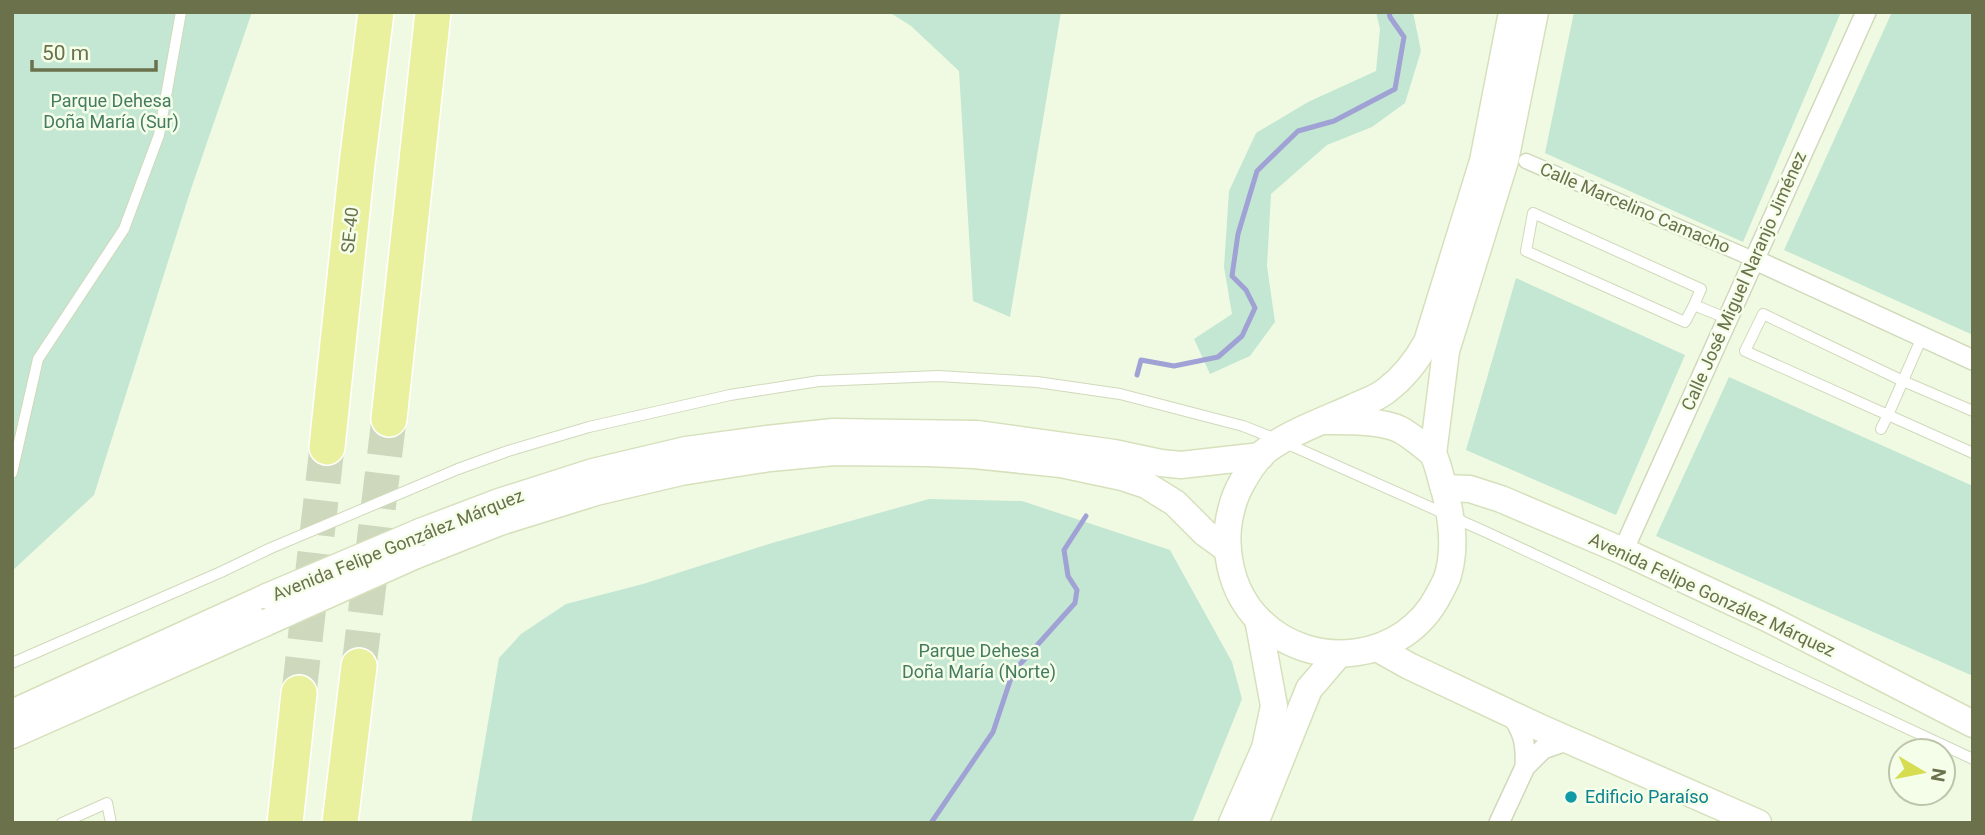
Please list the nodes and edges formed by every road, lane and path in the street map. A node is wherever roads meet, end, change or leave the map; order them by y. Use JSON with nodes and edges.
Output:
{"nodes":[{"id":1,"x":181,"y":12,"type":"edge"},
{"id":2,"x":355,"y":12,"type":"edge"},
{"id":3,"x":376,"y":12,"type":"edge"},
{"id":4,"x":433,"y":12,"type":"edge"},
{"id":5,"x":453,"y":12,"type":"edge"},
{"id":6,"x":1512,"y":12,"type":"edge"},
{"id":7,"x":1535,"y":12,"type":"edge"},
{"id":8,"x":1866,"y":12,"type":"edge"},
{"id":9,"x":417,"y":147,"type":"junction"},
{"id":10,"x":1527,"y":161,"type":"dead end"},
{"id":11,"x":356,"y":164,"type":"junction"},
{"id":12,"x":1753,"y":259,"type":"junction"},
{"id":13,"x":1694,"y":305,"type":"junction"},
{"id":14,"x":1726,"y":318,"type":"junction"},
{"id":15,"x":1922,"y":337,"type":"junction"},
{"id":16,"x":1973,"y":360,"type":"edge"},
{"id":17,"x":1903,"y":381,"type":"junction"},
{"id":18,"x":1973,"y":411,"type":"edge"},
{"id":19,"x":1888,"y":415,"type":"junction"},
{"id":20,"x":388,"y":419,"type":"tunnel mouth"},
{"id":21,"x":1323,"y":421,"type":"junction"},
{"id":22,"x":1881,"y":429,"type":"dead end"},
{"id":23,"x":327,"y":447,"type":"tunnel mouth"},
{"id":24,"x":1271,"y":448,"type":"junction"},
{"id":25,"x":1973,"y":453,"type":"edge"},
{"id":26,"x":1433,"y":454,"type":"junction"},
{"id":27,"x":12,"y":473,"type":"edge"},
{"id":28,"x":1444,"y":488,"type":"junction"},
{"id":29,"x":1451,"y":517,"type":"junction"},
{"id":30,"x":417,"y":544,"type":"junction"},
{"id":31,"x":1227,"y":549,"type":"junction"},
{"id":32,"x":1623,"y":551,"type":"junction"},
{"id":33,"x":1258,"y":619,"type":"junction"},
{"id":34,"x":1377,"y":648,"type":"junction"},
{"id":35,"x":1338,"y":655,"type":"junction"},
{"id":36,"x":12,"y":663,"type":"edge"},
{"id":37,"x":359,"y":666,"type":"tunnel mouth"},
{"id":38,"x":299,"y":693,"type":"tunnel mouth"},
{"id":39,"x":12,"y":713,"type":"edge"},
{"id":40,"x":1510,"y":713,"type":"junction"},
{"id":41,"x":1973,"y":724,"type":"edge"},
{"id":42,"x":12,"y":735,"type":"edge"},
{"id":43,"x":1569,"y":740,"type":"junction"},
{"id":44,"x":1973,"y":759,"type":"edge"},
{"id":45,"x":1525,"y":767,"type":"junction"},
{"id":46,"x":62,"y":823,"type":"edge"},
{"id":47,"x":111,"y":823,"type":"edge"},
{"id":48,"x":285,"y":823,"type":"edge"},
{"id":49,"x":340,"y":823,"type":"edge"},
{"id":50,"x":1232,"y":823,"type":"edge"},
{"id":51,"x":1255,"y":823,"type":"edge"},
{"id":52,"x":1499,"y":823,"type":"edge"},
{"id":53,"x":1758,"y":823,"type":"edge"}],
"edges":[{"from":1,"to":27,"type":"lane"},
{"from":2,"to":11,"type":"highway"},
{"from":3,"to":11,"type":"highway","name":"SE-40","number":"SE-40"},
{"from":4,"to":9,"type":"highway"},
{"from":5,"to":9,"type":"highway"},
{"from":6,"to":21,"type":"main road"},
{"from":7,"to":26,"type":"main road"},
{"from":8,"to":12,"type":"street","name":"Calle José Miguel Naranjo Jiménez"},
{"from":9,"to":20,"type":"highway"},
{"from":10,"to":12,"type":"street","name":"Calle Marcelino Camacho"},
{"from":11,"to":23,"type":"highway","name":"SE-40","number":"SE-40"},
{"from":12,"to":14,"type":"street","name":"Calle José Miguel Naranjo Jiménez"},
{"from":12,"to":15,"type":"street","name":"Calle Marcelino Camacho"},
{"from":13,"to":13,"type":"lane"},
{"from":13,"to":14,"type":"lane"},
{"from":14,"to":32,"type":"street","name":"Calle José Miguel Naranjo Jiménez"},
{"from":15,"to":16,"type":"street","name":"Calle Marcelino Camacho"},
{"from":15,"to":17,"type":"lane"},
{"from":17,"to":18,"type":"lane"},
{"from":17,"to":19,"type":"lane"},
{"from":17,"to":19,"type":"lane"},
{"from":19,"to":22,"type":"lane"},
{"from":19,"to":25,"type":"lane"},
{"from":21,"to":24,"type":"main road"},
{"from":21,"to":26,"type":"main road"},
{"from":24,"to":29,"type":"lane"},
{"from":24,"to":30,"type":"main road","name":"Avenida Felipe González Márquez"},
{"from":24,"to":31,"type":"main road"},
{"from":24,"to":36,"type":"lane","bridge":true},
{"from":26,"to":28,"type":"main road"},
{"from":28,"to":29,"type":"main road"},
{"from":28,"to":32,"type":"main road","name":"Avenida Felipe González Márquez"},
{"from":29,"to":34,"type":"main road"},
{"from":29,"to":44,"type":"lane"},
{"from":30,"to":31,"type":"main road","name":"Avenida Felipe González Márquez"},
{"from":30,"to":39,"type":"main road","name":"Avenida Felipe González Márquez","bridge":true},
{"from":30,"to":42,"type":"main road","name":"Avenida Felipe González Márquez","bridge":true},
{"from":31,"to":33,"type":"main road"},
{"from":32,"to":41,"type":"main road","name":"Avenida Felipe González Márquez"},
{"from":33,"to":35,"type":"main road"},
{"from":33,"to":50,"type":"main road"},
{"from":34,"to":35,"type":"main road"},
{"from":34,"to":40,"type":"main road"},
{"from":35,"to":51,"type":"main road"},
{"from":37,"to":49,"type":"highway"},
{"from":38,"to":48,"type":"highway"},
{"from":40,"to":43,"type":"main road"},
{"from":40,"to":45,"type":"street"},
{"from":43,"to":45,"type":"street"},
{"from":43,"to":53,"type":"main road"},
{"from":45,"to":52,"type":"street"},
{"from":46,"to":47,"type":"lane"}]}
